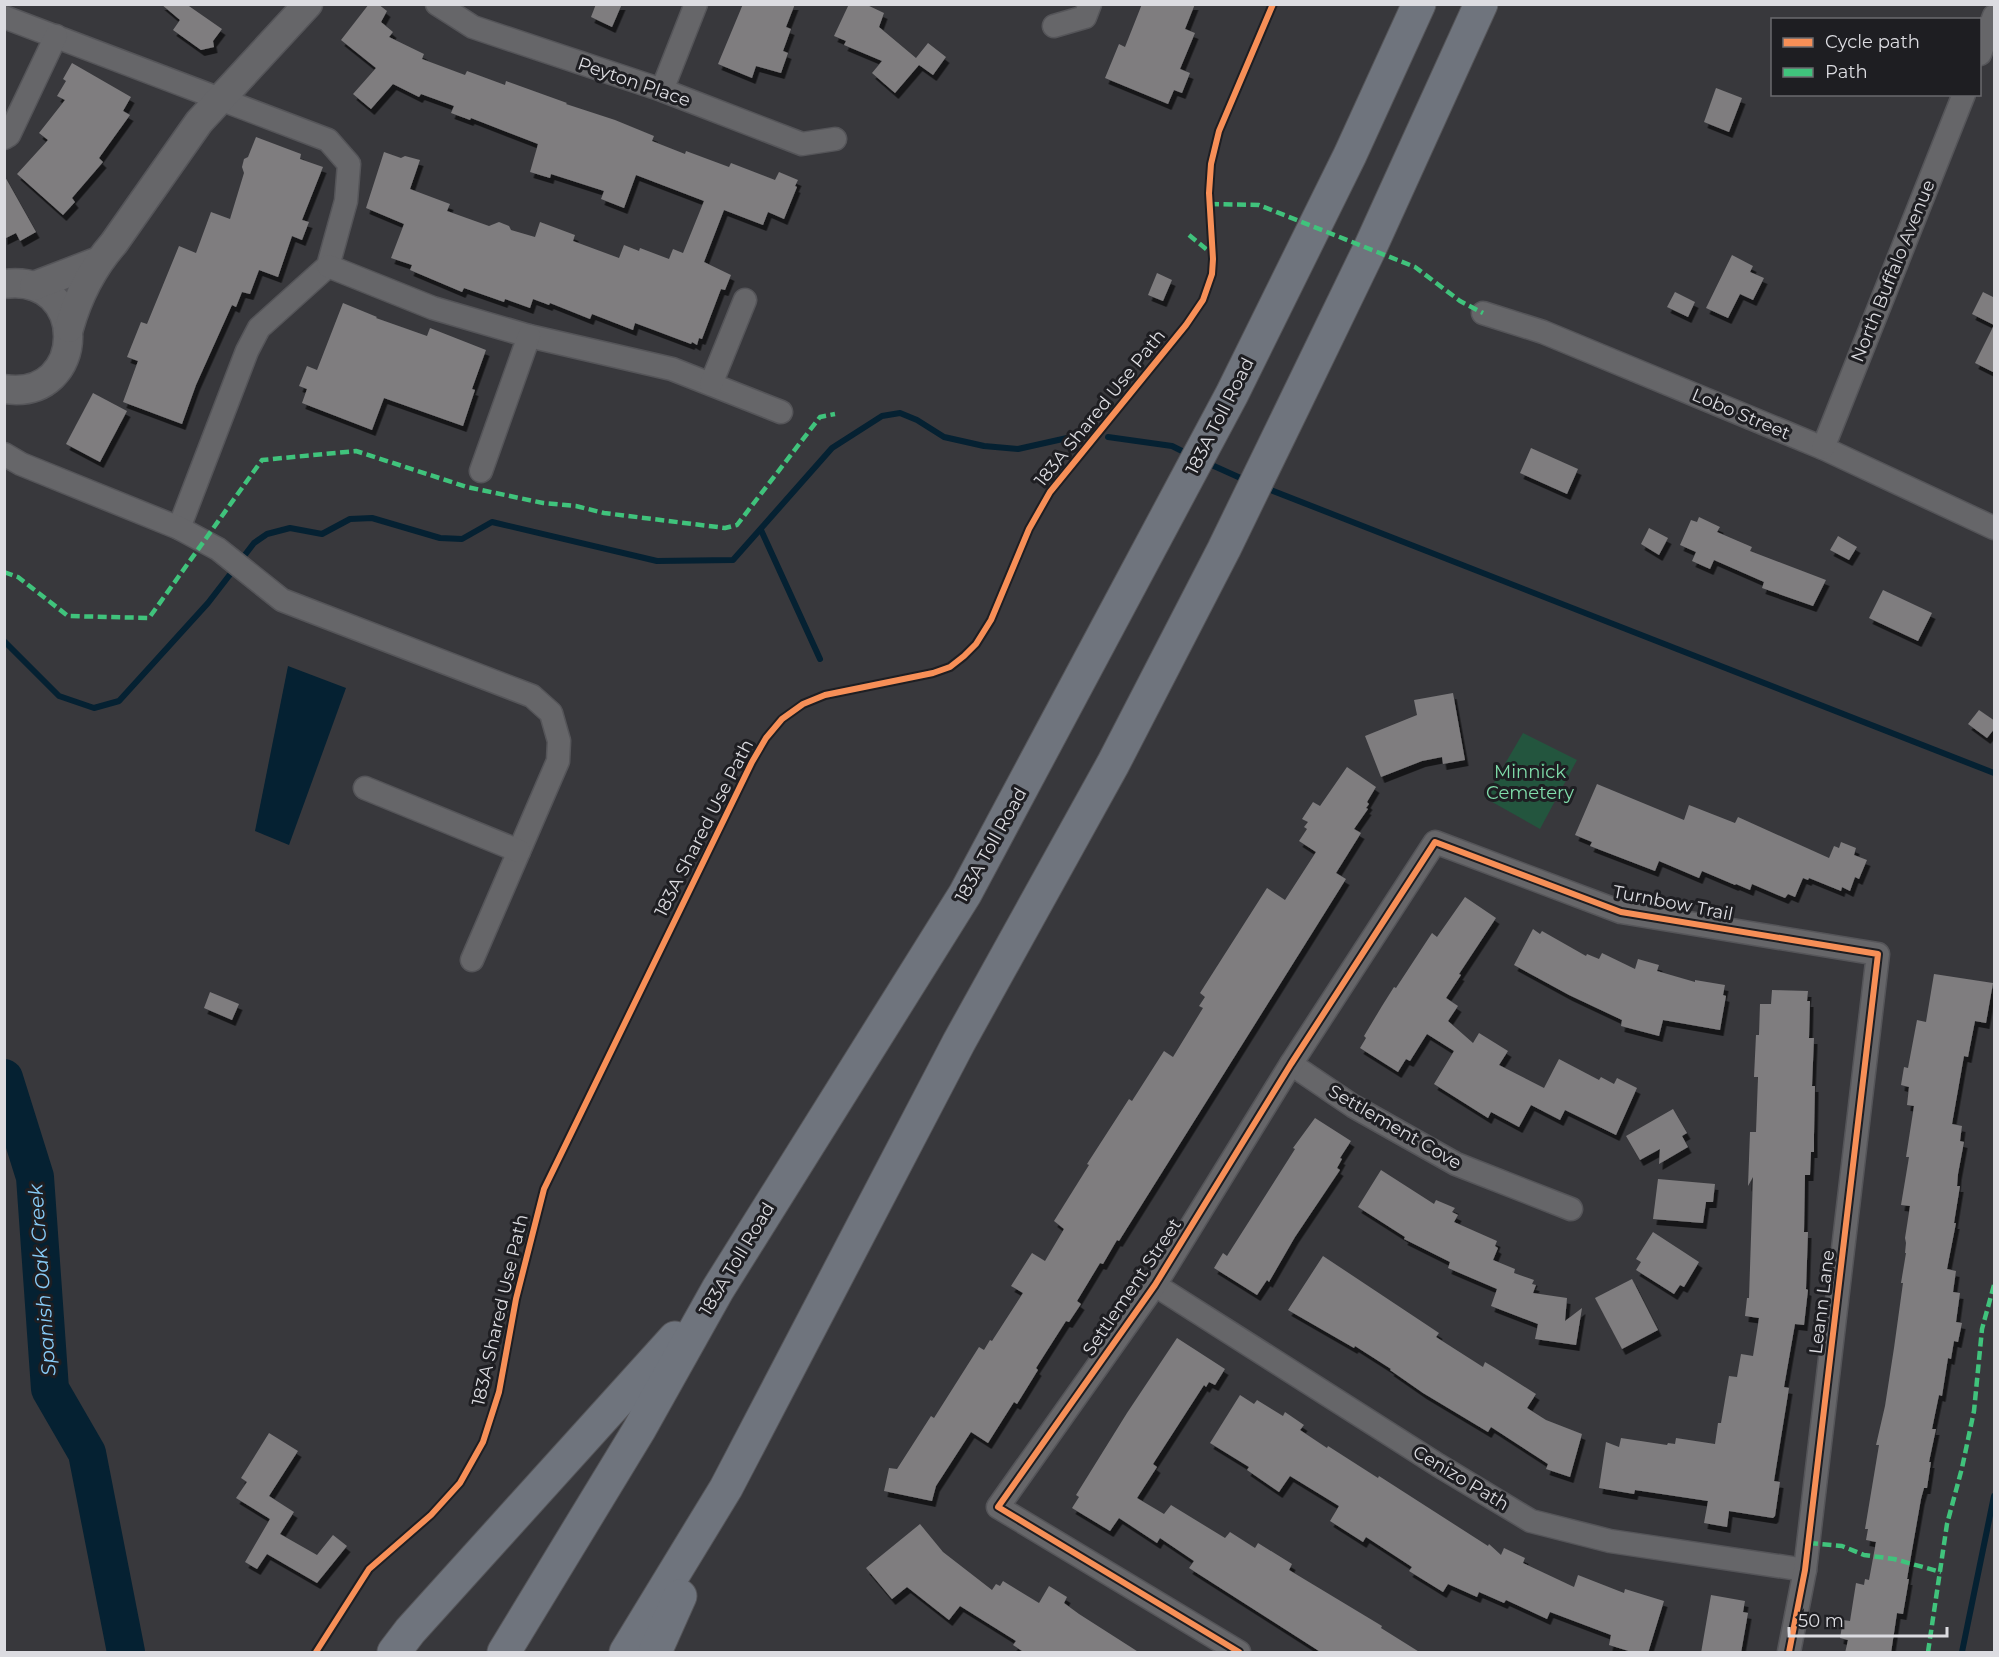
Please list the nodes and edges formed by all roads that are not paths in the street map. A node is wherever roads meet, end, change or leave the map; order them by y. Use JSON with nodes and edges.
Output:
{"nodes":[{"id":1,"x":308,"y":4,"type":"edge"},
{"id":2,"x":437,"y":4,"type":"edge"},
{"id":3,"x":696,"y":4,"type":"edge"},
{"id":4,"x":1090,"y":4,"type":"edge"},
{"id":5,"x":1419,"y":4,"type":"edge"},
{"id":6,"x":1481,"y":4,"type":"edge"},
{"id":7,"x":1995,"y":16,"type":"edge"},
{"id":8,"x":4,"y":17,"type":"edge"},
{"id":9,"x":1054,"y":26,"type":"dead end"},
{"id":10,"x":56,"y":36,"type":"junction"},
{"id":11,"x":1981,"y":51,"type":"edge"},
{"id":12,"x":662,"y":90,"type":"junction"},
{"id":13,"x":1963,"y":96,"type":"edge"},
{"id":14,"x":220,"y":98,"type":"junction"},
{"id":15,"x":4,"y":138,"type":"edge"},
{"id":16,"x":835,"y":139,"type":"dead end"},
{"id":17,"x":99,"y":261,"type":"junction"},
{"id":18,"x":328,"y":266,"type":"junction"},
{"id":19,"x":4,"y":284,"type":"edge"},
{"id":20,"x":34,"y":286,"type":"junction"},
{"id":21,"x":745,"y":300,"type":"dead end"},
{"id":22,"x":1483,"y":313,"type":"dead end"},
{"id":23,"x":69,"y":328,"type":"junction"},
{"id":24,"x":529,"y":336,"type":"junction"},
{"id":25,"x":711,"y":384,"type":"junction"},
{"id":26,"x":4,"y":389,"type":"edge"},
{"id":27,"x":781,"y":412,"type":"dead end"},
{"id":28,"x":1823,"y":448,"type":"junction"},
{"id":29,"x":4,"y":454,"type":"edge"},
{"id":30,"x":481,"y":471,"type":"dead end"},
{"id":31,"x":179,"y":528,"type":"junction"},
{"id":32,"x":1995,"y":528,"type":"edge"},
{"id":33,"x":364,"y":788,"type":"dead end"},
{"id":34,"x":1435,"y":842,"type":"joint"},
{"id":35,"x":519,"y":851,"type":"junction"},
{"id":36,"x":1878,"y":954,"type":"joint"},
{"id":37,"x":472,"y":960,"type":"dead end"},
{"id":38,"x":1291,"y":1064,"type":"junction"},
{"id":39,"x":1571,"y":1209,"type":"dead end"},
{"id":40,"x":1155,"y":1285,"type":"junction"},
{"id":41,"x":718,"y":1289,"type":"junction"},
{"id":42,"x":726,"y":1488,"type":"junction"},
{"id":43,"x":1805,"y":1570,"type":"junction"},
{"id":44,"x":394,"y":1653,"type":"edge"},
{"id":45,"x":504,"y":1653,"type":"edge"},
{"id":46,"x":626,"y":1653,"type":"edge"},
{"id":47,"x":655,"y":1653,"type":"edge"},
{"id":48,"x":1239,"y":1653,"type":"edge"},
{"id":49,"x":1789,"y":1653,"type":"edge"}],
"edges":[{"from":1,"to":14,"type":"street"},
{"from":2,"to":12,"type":"street","name":"Peyton Place"},
{"from":3,"to":12,"type":"street"},
{"from":4,"to":9,"type":"street"},
{"from":5,"to":41,"type":"highway","name":"183A Toll Road"},
{"from":6,"to":42,"type":"highway"},
{"from":7,"to":11,"type":"street"},
{"from":8,"to":10,"type":"street"},
{"from":10,"to":14,"type":"street"},
{"from":10,"to":15,"type":"street"},
{"from":12,"to":16,"type":"street","name":"Peyton Place"},
{"from":13,"to":28,"type":"street","name":"North Buffalo Avenue"},
{"from":14,"to":17,"type":"street"},
{"from":14,"to":18,"type":"street"},
{"from":17,"to":20,"type":"street"},
{"from":17,"to":23,"type":"street"},
{"from":18,"to":24,"type":"street"},
{"from":18,"to":31,"type":"street"},
{"from":19,"to":20,"type":"street"},
{"from":20,"to":23,"type":"street"},
{"from":21,"to":25,"type":"street"},
{"from":22,"to":28,"type":"street","name":"Lobo Street"},
{"from":23,"to":26,"type":"street"},
{"from":24,"to":25,"type":"street"},
{"from":24,"to":30,"type":"street"},
{"from":25,"to":27,"type":"street"},
{"from":28,"to":32,"type":"street","name":"Lobo Street"},
{"from":29,"to":31,"type":"street"},
{"from":31,"to":35,"type":"street"},
{"from":33,"to":35,"type":"street"},
{"from":34,"to":36,"type":"street","name":"Turnbow Trail"},
{"from":34,"to":38,"type":"street","name":"Settlement Street"},
{"from":35,"to":37,"type":"street"},
{"from":36,"to":43,"type":"street","name":"Leann Lane"},
{"from":38,"to":39,"type":"street","name":"Settlement Cove"},
{"from":38,"to":40,"type":"street","name":"Settlement Street"},
{"from":40,"to":43,"type":"street","name":"Cenizo Path"},
{"from":40,"to":48,"type":"street","name":"Settlement Street"},
{"from":41,"to":44,"type":"highway"},
{"from":41,"to":45,"type":"highway","name":"183A Toll Road"},
{"from":42,"to":46,"type":"highway"},
{"from":42,"to":47,"type":"highway"},
{"from":43,"to":49,"type":"street","name":"Leann Lane"}]}
